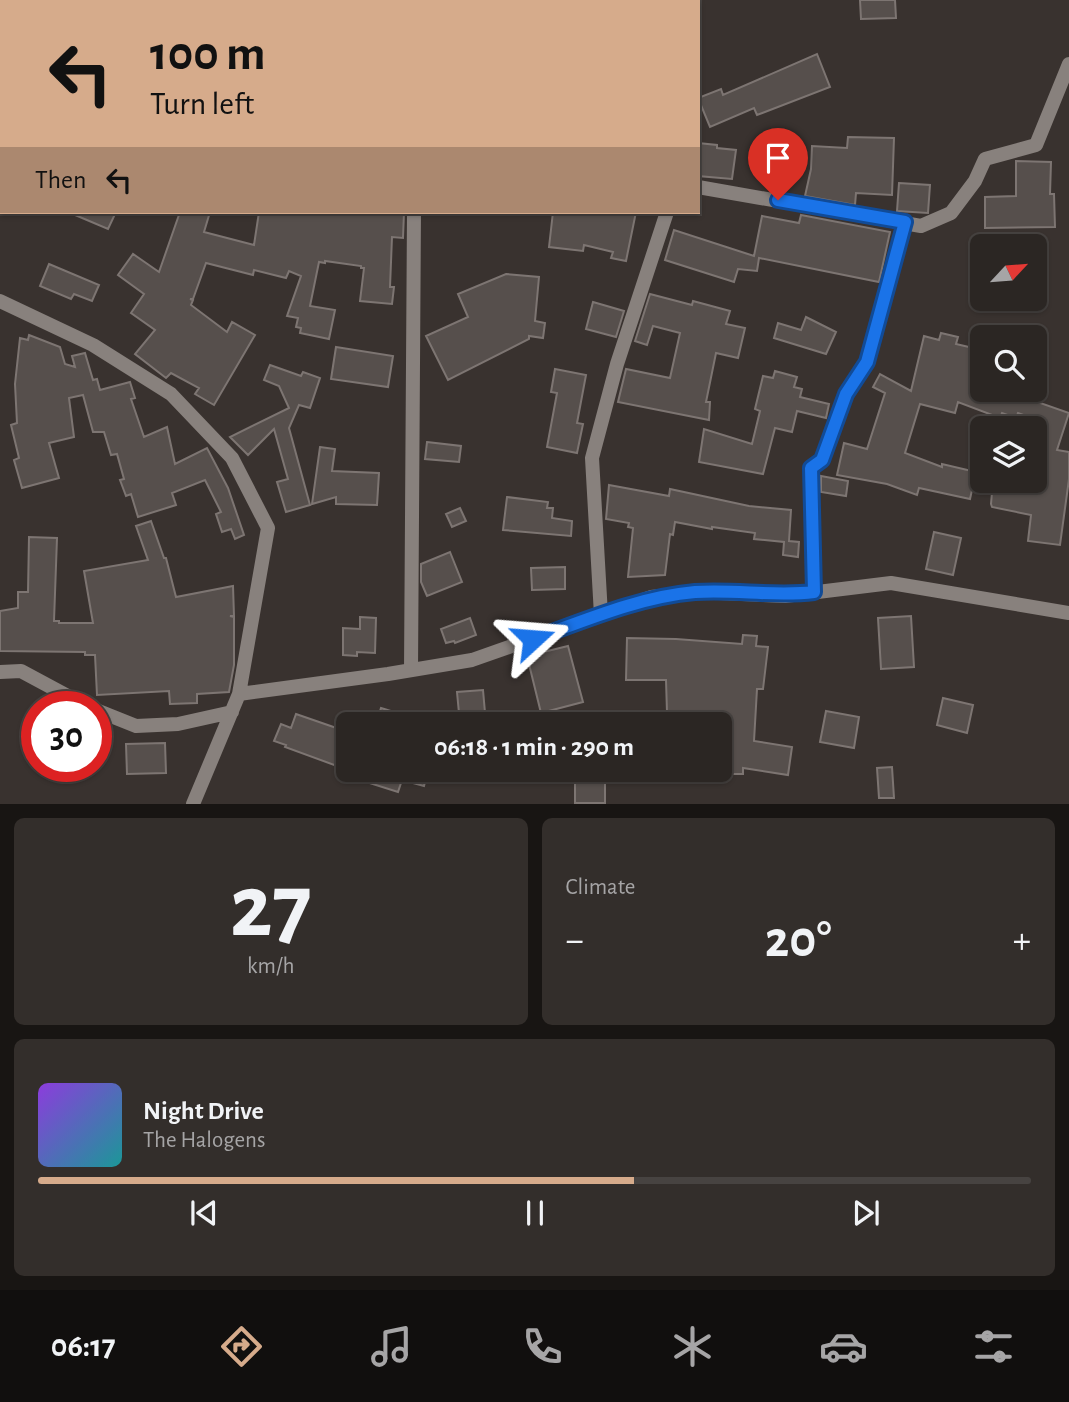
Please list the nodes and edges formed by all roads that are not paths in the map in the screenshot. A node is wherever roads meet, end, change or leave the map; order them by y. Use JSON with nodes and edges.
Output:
{"nodes":[{"id":1,"x":1069,"y":64,"type":"edge"},
{"id":2,"x":700,"y":187,"type":"edge"},
{"id":3,"x":414,"y":214,"type":"edge"},
{"id":4,"x":666,"y":214,"type":"edge"},
{"id":5,"x":905,"y":222,"type":"junction"},
{"id":6,"x":0,"y":301,"type":"edge"},
{"id":7,"x":814,"y":592,"type":"junction"},
{"id":8,"x":1069,"y":613,"type":"edge"},
{"id":9,"x":601,"y":615,"type":"junction"},
{"id":10,"x":411,"y":670,"type":"junction"},
{"id":11,"x":0,"y":672,"type":"edge"},
{"id":12,"x":58,"y":691,"type":"edge"},
{"id":13,"x":239,"y":694,"type":"junction"},
{"id":14,"x":232,"y":712,"type":"junction"},
{"id":15,"x":112,"y":716,"type":"edge"},
{"id":16,"x":193,"y":803,"type":"edge"}],
"edges":[{"from":1,"to":5,"type":"street"},
{"from":2,"to":5,"type":"street"},
{"from":3,"to":10,"type":"street"},
{"from":4,"to":9,"type":"street"},
{"from":5,"to":7,"type":"street"},
{"from":6,"to":13,"type":"street"},
{"from":7,"to":8,"type":"street"},
{"from":7,"to":9,"type":"street"},
{"from":9,"to":10,"type":"street"},
{"from":10,"to":13,"type":"street"},
{"from":11,"to":12,"type":"street"},
{"from":13,"to":14,"type":"street"},
{"from":14,"to":15,"type":"street"},
{"from":14,"to":16,"type":"street"}]}
